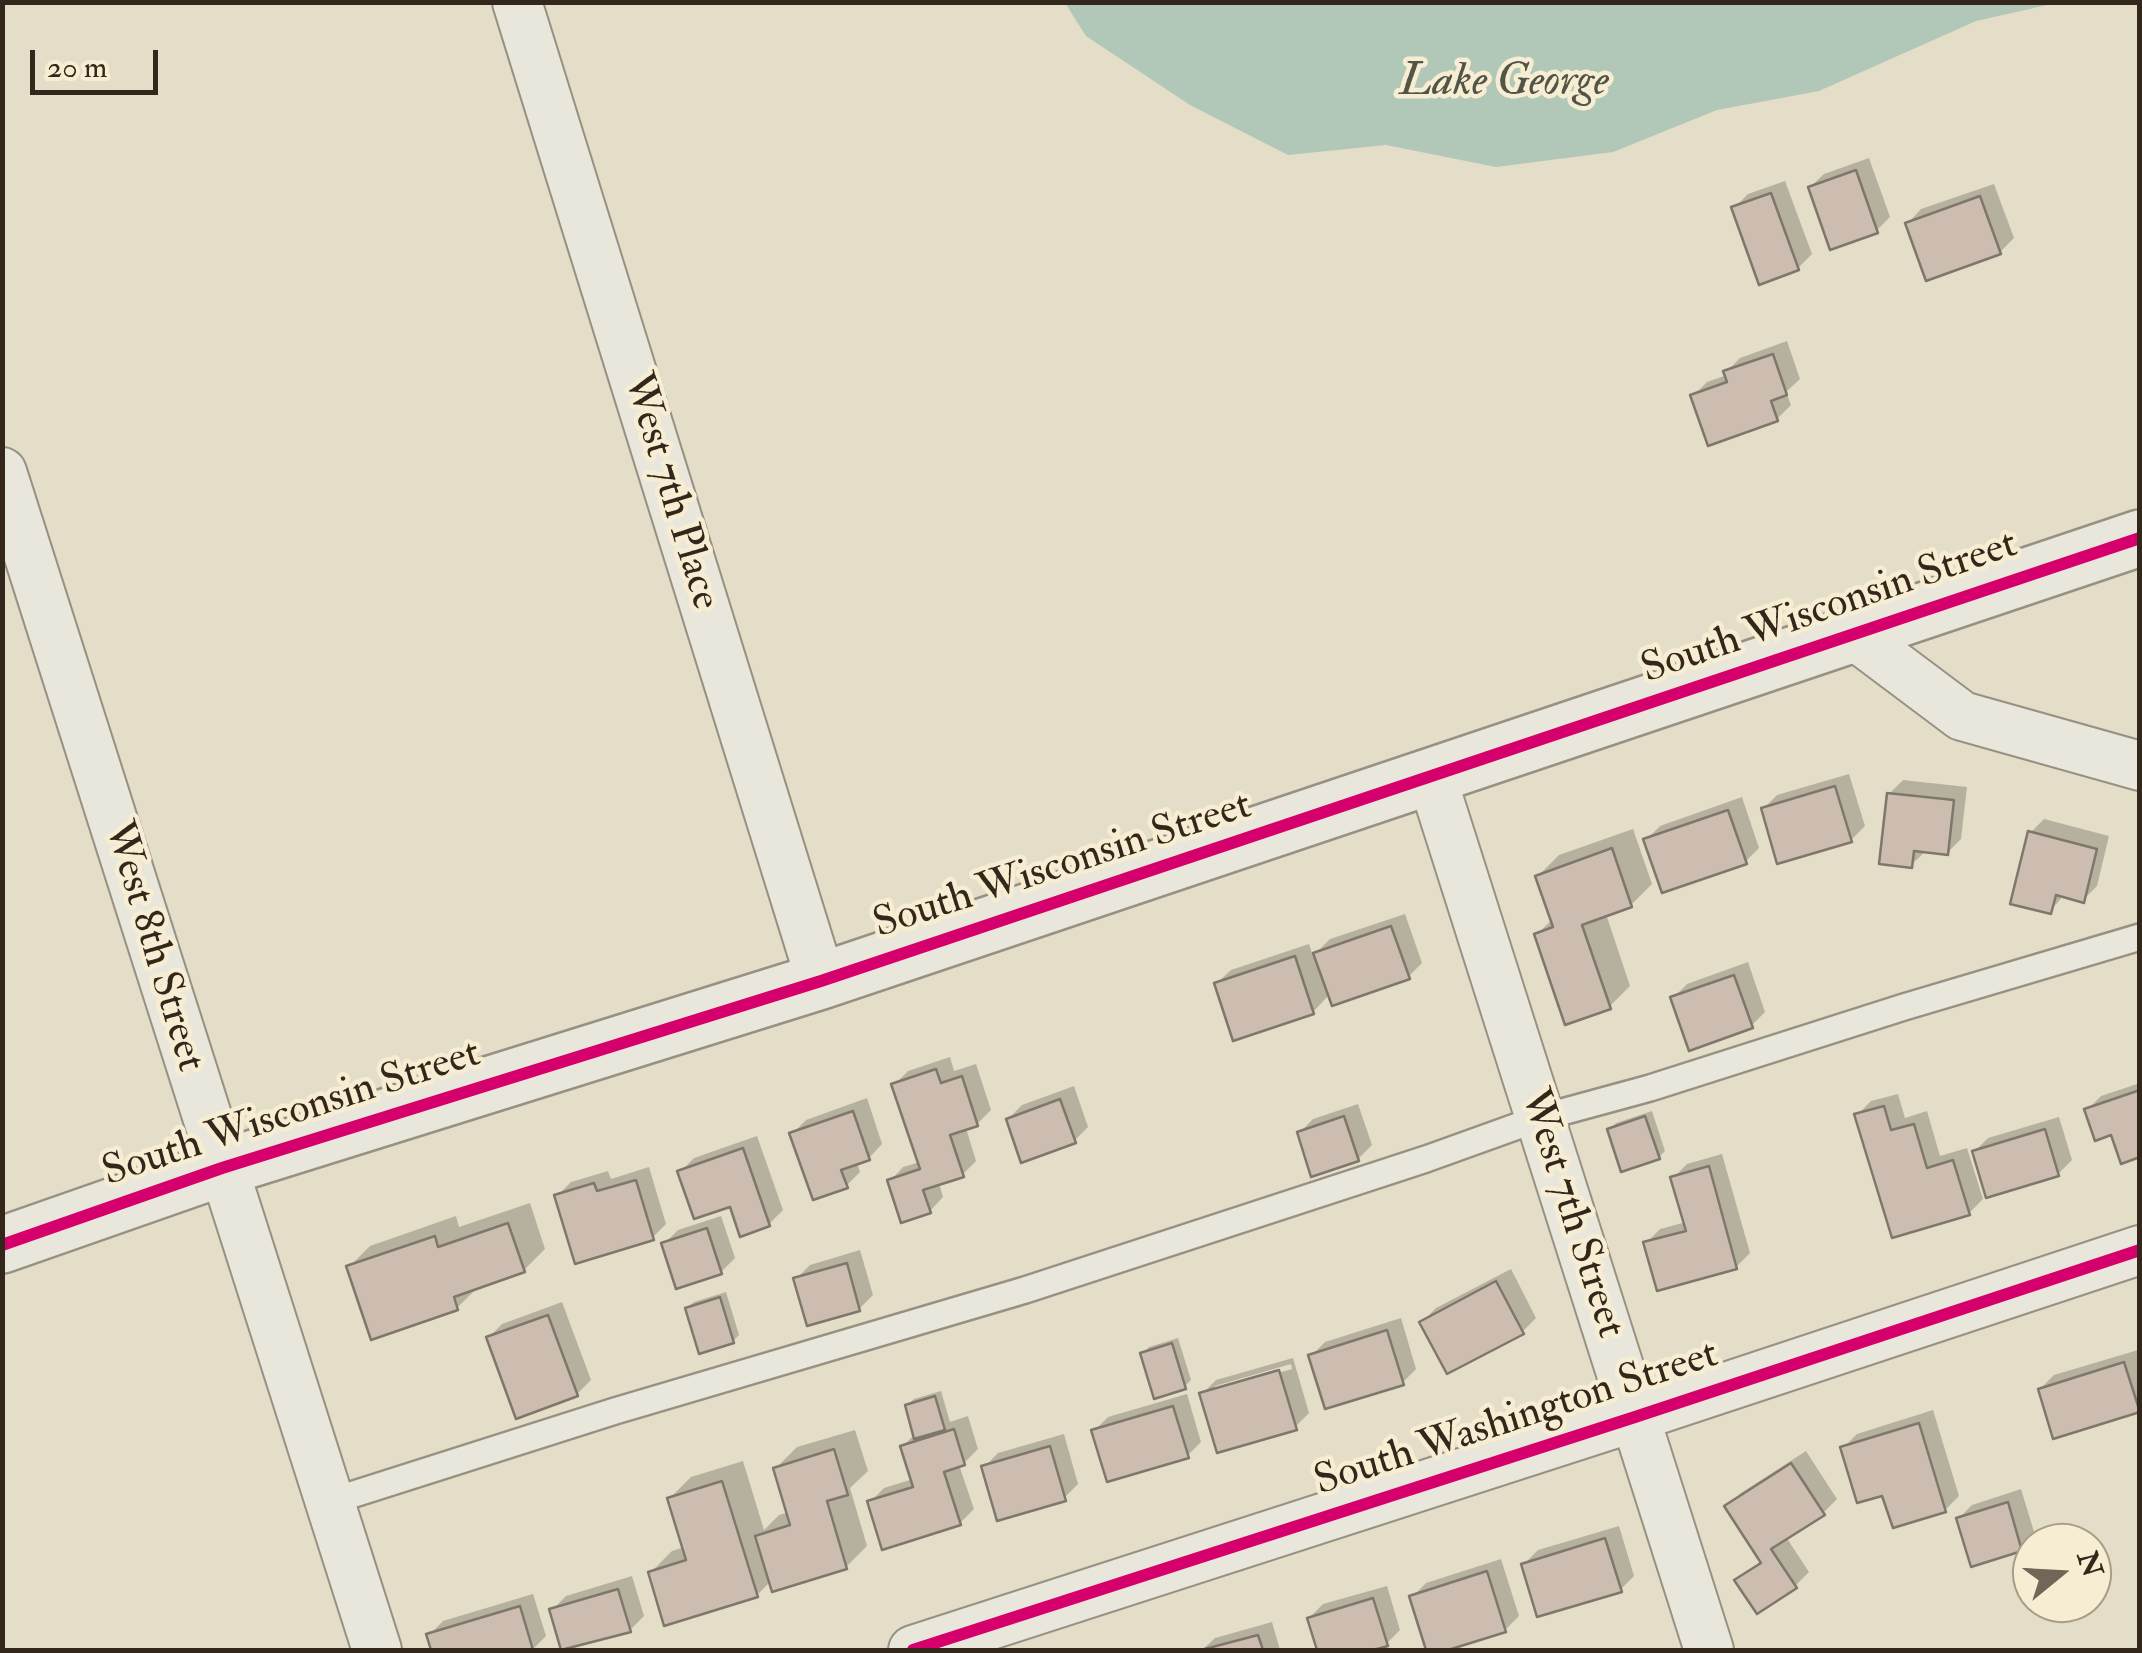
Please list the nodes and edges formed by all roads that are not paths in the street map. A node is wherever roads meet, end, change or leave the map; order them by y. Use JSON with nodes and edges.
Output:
{"nodes":[{"id":1,"x":517,"y":2,"type":"edge"},
{"id":2,"x":2,"y":472,"type":"edge"},
{"id":3,"x":2140,"y":538,"type":"edge"},
{"id":4,"x":1854,"y":635,"type":"junction"},
{"id":5,"x":2140,"y":766,"type":"edge"},
{"id":6,"x":1432,"y":778,"type":"junction"},
{"id":7,"x":2140,"y":937,"type":"edge"},
{"id":8,"x":822,"y":982,"type":"junction"},
{"id":9,"x":1540,"y":1118,"type":"junction"},
{"id":10,"x":222,"y":1168,"type":"junction"},
{"id":11,"x":2,"y":1245,"type":"edge"},
{"id":12,"x":2140,"y":1250,"type":"edge"},
{"id":13,"x":1635,"y":1417,"type":"junction"},
{"id":14,"x":329,"y":1502,"type":"junction"},
{"id":15,"x":377,"y":1650,"type":"edge"},
{"id":16,"x":914,"y":1650,"type":"edge"},
{"id":17,"x":1709,"y":1650,"type":"edge"}],
"edges":[{"from":1,"to":8,"type":"street","name":"West 7th Place"},
{"from":2,"to":10,"type":"street","name":"West 8th Street"},
{"from":3,"to":4,"type":"street","name":"South Wisconsin Street"},
{"from":4,"to":5,"type":"street"},
{"from":4,"to":6,"type":"street","name":"South Wisconsin Street"},
{"from":6,"to":8,"type":"street","name":"South Wisconsin Street"},
{"from":6,"to":9,"type":"street","name":"West 7th Street"},
{"from":7,"to":9,"type":"lane"},
{"from":8,"to":10,"type":"street","name":"South Wisconsin Street"},
{"from":9,"to":13,"type":"street","name":"West 7th Street"},
{"from":9,"to":14,"type":"lane"},
{"from":10,"to":11,"type":"street","name":"South Wisconsin Street"},
{"from":10,"to":14,"type":"street","name":"West 8th Street"},
{"from":12,"to":13,"type":"street","name":"South Washington Street"},
{"from":13,"to":16,"type":"street","name":"South Washington Street"},
{"from":13,"to":17,"type":"street","name":"West 7th Street"},
{"from":14,"to":15,"type":"street","name":"West 8th Street"}]}
